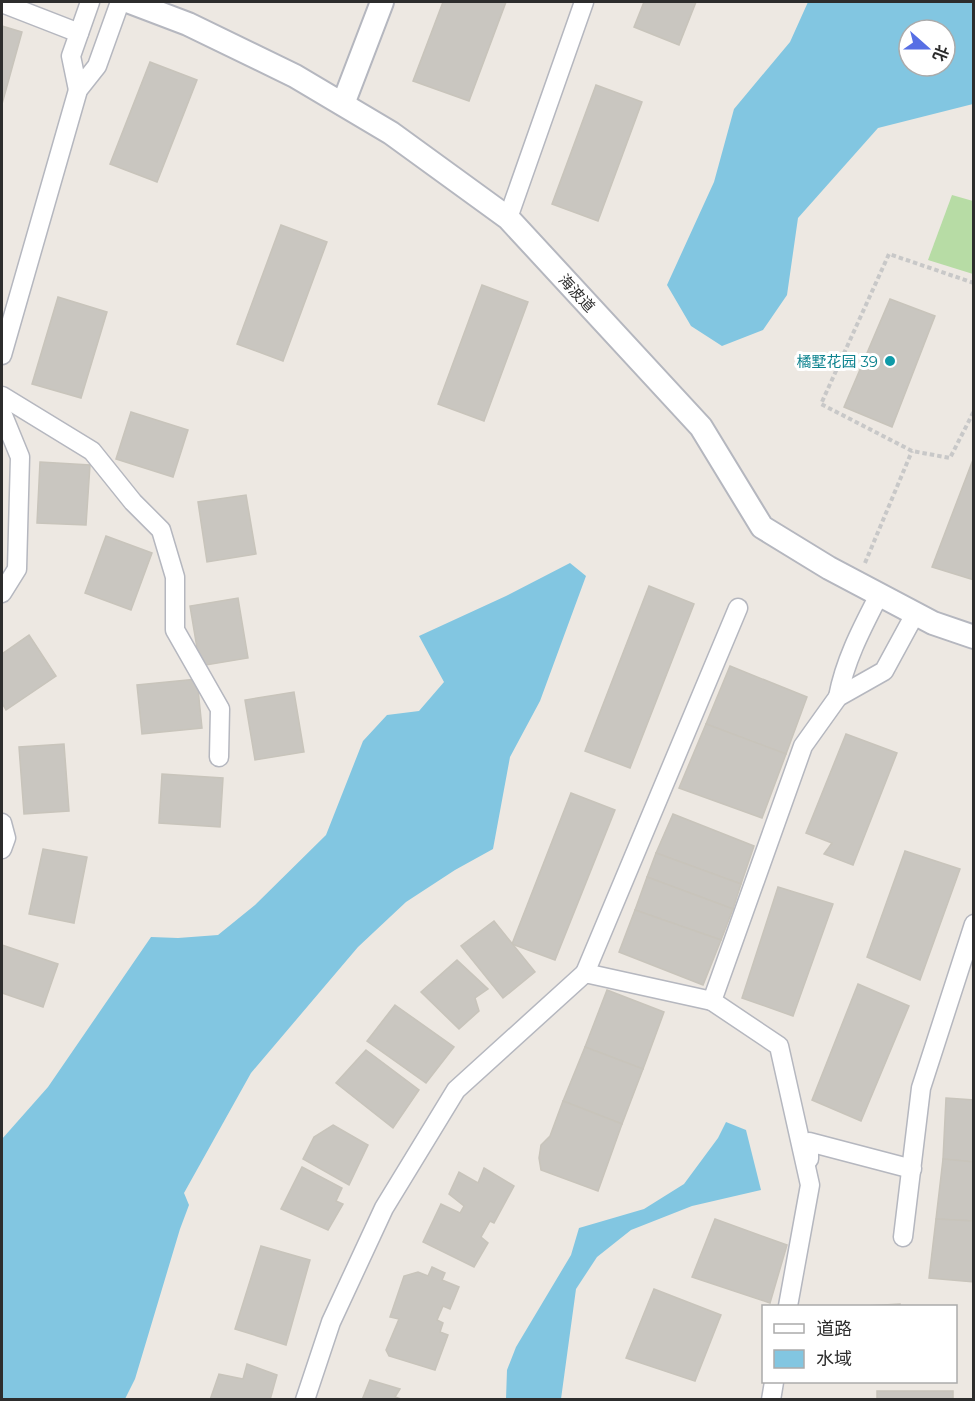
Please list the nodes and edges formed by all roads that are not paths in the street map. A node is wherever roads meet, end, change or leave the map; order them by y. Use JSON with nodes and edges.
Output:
{"nodes":[{"id":1,"x":90,"y":2,"type":"edge"},
{"id":2,"x":120,"y":2,"type":"edge"},
{"id":3,"x":130,"y":2,"type":"edge"},
{"id":4,"x":382,"y":2,"type":"edge"},
{"id":5,"x":584,"y":2,"type":"edge"},
{"id":6,"x":2,"y":3,"type":"edge"},
{"id":7,"x":79,"y":33,"type":"junction"},
{"id":8,"x":78,"y":90,"type":"junction"},
{"id":9,"x":343,"y":104,"type":"junction"},
{"id":10,"x":508,"y":218,"type":"junction"},
{"id":11,"x":2,"y":356,"type":"edge"},
{"id":12,"x":2,"y":396,"type":"edge"},
{"id":13,"x":2,"y":413,"type":"edge"},
{"id":14,"x":2,"y":593,"type":"edge"},
{"id":15,"x":879,"y":595,"type":"junction"},
{"id":16,"x":738,"y":608,"type":"dead end"},
{"id":17,"x":915,"y":614,"type":"junction"},
{"id":18,"x":974,"y":637,"type":"edge"},
{"id":19,"x":838,"y":696,"type":"junction"},
{"id":20,"x":219,"y":756,"type":"dead end"},
{"id":21,"x":2,"y":823,"type":"edge"},
{"id":22,"x":2,"y":849,"type":"edge"},
{"id":23,"x":974,"y":924,"type":"edge"},
{"id":24,"x":585,"y":973,"type":"junction"},
{"id":25,"x":712,"y":1001,"type":"junction"},
{"id":26,"x":912,"y":1169,"type":"junction"},
{"id":27,"x":810,"y":1185,"type":"junction"},
{"id":28,"x":903,"y":1237,"type":"dead end"},
{"id":29,"x":788,"y":1305,"type":"edge"},
{"id":30,"x":774,"y":1383,"type":"edge"},
{"id":31,"x":305,"y":1400,"type":"edge"},
{"id":32,"x":771,"y":1400,"type":"edge"}],
"edges":[{"from":1,"to":7,"type":"street"},
{"from":2,"to":8,"type":"street"},
{"from":3,"to":9,"type":"street","name":"海波道"},
{"from":4,"to":9,"type":"street"},
{"from":5,"to":10,"type":"street"},
{"from":6,"to":7,"type":"street"},
{"from":7,"to":8,"type":"street"},
{"from":8,"to":11,"type":"street"},
{"from":9,"to":10,"type":"street","name":"海波道"},
{"from":10,"to":15,"type":"street","name":"海波道"},
{"from":12,"to":20,"type":"street"},
{"from":13,"to":14,"type":"street"},
{"from":15,"to":17,"type":"street","name":"海波道"},
{"from":15,"to":19,"type":"street"},
{"from":16,"to":24,"type":"street"},
{"from":17,"to":18,"type":"street","name":"海波道"},
{"from":17,"to":19,"type":"street"},
{"from":19,"to":25,"type":"street"},
{"from":21,"to":22,"type":"street"},
{"from":23,"to":26,"type":"street"},
{"from":24,"to":25,"type":"street"},
{"from":24,"to":31,"type":"street"},
{"from":25,"to":27,"type":"street"},
{"from":26,"to":27,"type":"street"},
{"from":26,"to":28,"type":"street"},
{"from":27,"to":29,"type":"street"},
{"from":30,"to":32,"type":"street"}]}
